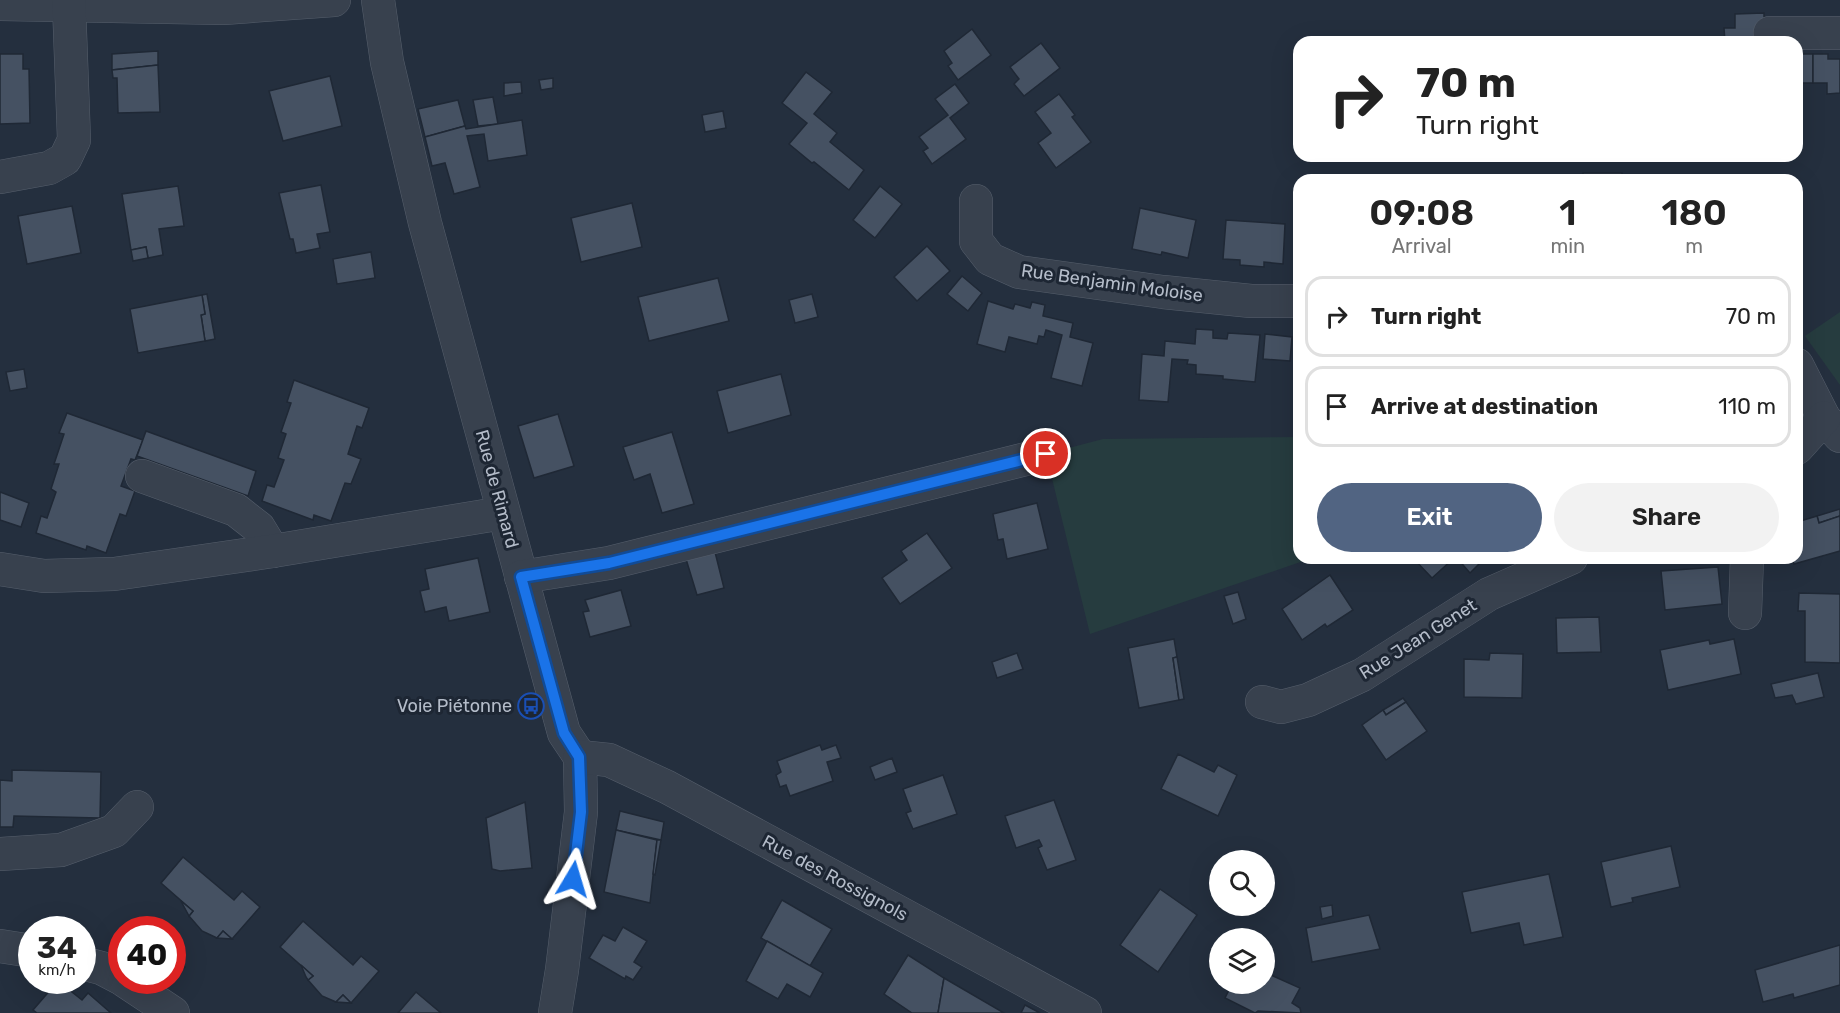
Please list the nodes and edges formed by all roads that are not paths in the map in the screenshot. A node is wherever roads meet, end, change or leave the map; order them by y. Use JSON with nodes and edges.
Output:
{"nodes":[{"id":1,"x":334,"y":0,"type":"edge"},
{"id":2,"x":378,"y":0,"type":"edge"},
{"id":3,"x":0,"y":4,"type":"edge"},
{"id":4,"x":69,"y":4,"type":"junction"},
{"id":5,"x":1770,"y":33,"type":"dead end"},
{"id":6,"x":1840,"y":33,"type":"edge"},
{"id":7,"x":0,"y":177,"type":"edge"},
{"id":8,"x":976,"y":201,"type":"dead end"},
{"id":9,"x":1293,"y":301,"type":"edge"},
{"id":10,"x":1803,"y":376,"type":"edge"},
{"id":11,"x":1832,"y":427,"type":"edge"},
{"id":12,"x":1803,"y":444,"type":"edge"},
{"id":13,"x":1046,"y":454,"type":"dead end"},
{"id":14,"x":142,"y":476,"type":"dead end"},
{"id":15,"x":503,"y":513,"type":"junction"},
{"id":16,"x":273,"y":551,"type":"junction"},
{"id":17,"x":1557,"y":564,"type":"edge"},
{"id":18,"x":1746,"y":564,"type":"edge"},
{"id":19,"x":0,"y":569,"type":"edge"},
{"id":20,"x":521,"y":577,"type":"junction"},
{"id":21,"x":1745,"y":613,"type":"dead end"},
{"id":22,"x":1262,"y":702,"type":"dead end"},
{"id":23,"x":579,"y":757,"type":"junction"},
{"id":24,"x":136,"y":807,"type":"dead end"},
{"id":25,"x":0,"y":854,"type":"edge"},
{"id":26,"x":0,"y":946,"type":"edge"},
{"id":27,"x":18,"y":949,"type":"edge"},
{"id":28,"x":144,"y":994,"type":"edge"},
{"id":29,"x":173,"y":1013,"type":"edge"},
{"id":30,"x":555,"y":1013,"type":"edge"},
{"id":31,"x":1085,"y":1013,"type":"edge"}],
"edges":[{"from":1,"to":4,"type":"street"},
{"from":2,"to":15,"type":"street","name":"Rue de Rimard"},
{"from":3,"to":4,"type":"street"},
{"from":4,"to":7,"type":"street"},
{"from":5,"to":6,"type":"street"},
{"from":8,"to":9,"type":"street","name":"Rue Benjamin Moloise"},
{"from":10,"to":11,"type":"street"},
{"from":11,"to":12,"type":"street"},
{"from":13,"to":20,"type":"street"},
{"from":14,"to":16,"type":"street"},
{"from":15,"to":16,"type":"street"},
{"from":15,"to":20,"type":"street","name":"Rue de Rimard"},
{"from":16,"to":19,"type":"street"},
{"from":17,"to":22,"type":"street","name":"Rue Jean Genet"},
{"from":18,"to":21,"type":"street"},
{"from":20,"to":23,"type":"street","name":"Rue de Rimard"},
{"from":23,"to":30,"type":"street","name":"Rue de Rimard"},
{"from":23,"to":31,"type":"street","name":"Rue des Rossignols"},
{"from":24,"to":25,"type":"street"},
{"from":26,"to":27,"type":"street"},
{"from":28,"to":29,"type":"street"}]}
